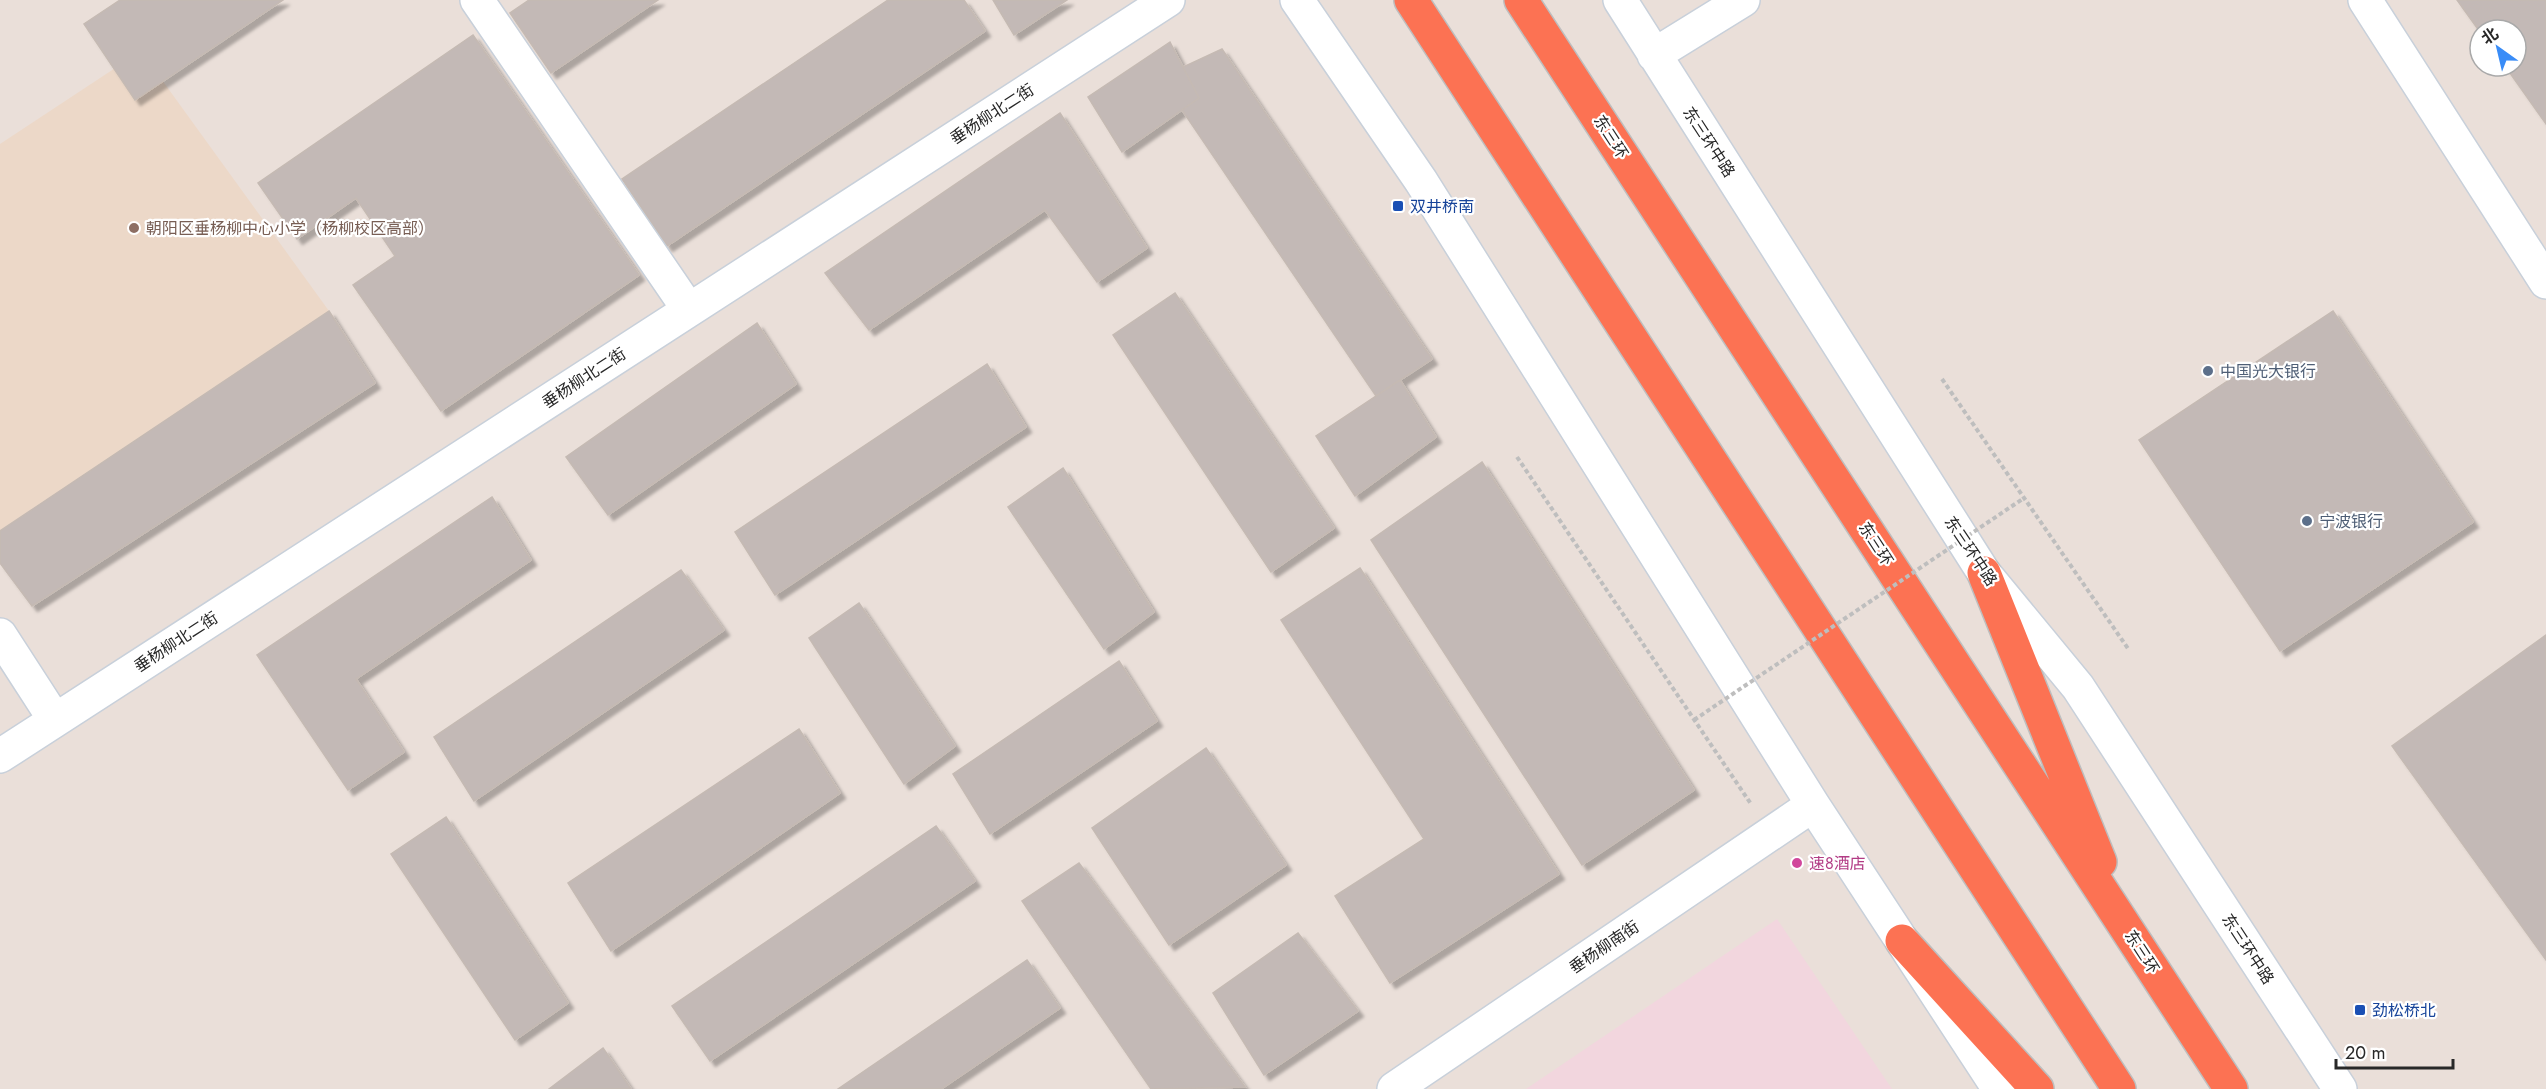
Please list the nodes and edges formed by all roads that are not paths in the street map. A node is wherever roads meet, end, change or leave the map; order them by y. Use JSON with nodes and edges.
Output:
{"nodes":[{"id":1,"x":477,"y":0,"type":"edge"},
{"id":2,"x":1168,"y":0,"type":"edge"},
{"id":3,"x":1297,"y":0,"type":"edge"},
{"id":4,"x":1411,"y":0,"type":"edge"},
{"id":5,"x":1521,"y":0,"type":"edge"},
{"id":6,"x":1620,"y":0,"type":"edge"},
{"id":7,"x":1743,"y":0,"type":"edge"},
{"id":8,"x":2365,"y":0,"type":"edge"},
{"id":9,"x":1654,"y":56,"type":"junction"},
{"id":10,"x":2546,"y":282,"type":"edge"},
{"id":11,"x":689,"y":310,"type":"junction"},
{"id":12,"x":1983,"y":573,"type":"junction"},
{"id":13,"x":0,"y":634,"type":"edge"},
{"id":14,"x":55,"y":720,"type":"junction"},
{"id":15,"x":0,"y":756,"type":"edge"},
{"id":16,"x":1813,"y":805,"type":"junction"},
{"id":17,"x":2128,"y":930,"type":"junction"},
{"id":18,"x":1902,"y":941,"type":"junction"},
{"id":19,"x":1394,"y":1089,"type":"edge"},
{"id":20,"x":1999,"y":1089,"type":"edge"},
{"id":21,"x":2037,"y":1089,"type":"edge"},
{"id":22,"x":2120,"y":1089,"type":"edge"},
{"id":23,"x":2231,"y":1089,"type":"edge"},
{"id":24,"x":2340,"y":1089,"type":"edge"}],
"edges":[{"from":1,"to":11,"type":"street"},
{"from":2,"to":11,"type":"street","name":"垂杨柳北二街"},
{"from":3,"to":16,"type":"street"},
{"from":4,"to":22,"type":"highway"},
{"from":5,"to":17,"type":"highway","name":"东三环"},
{"from":6,"to":9,"type":"street","name":"东三环中路"},
{"from":7,"to":9,"type":"street"},
{"from":8,"to":10,"type":"street"},
{"from":9,"to":12,"type":"street","name":"东三环中路"},
{"from":11,"to":14,"type":"street","name":"垂杨柳北二街"},
{"from":12,"to":17,"type":"highway"},
{"from":12,"to":24,"type":"street","name":"东三环中路"},
{"from":13,"to":14,"type":"street"},
{"from":14,"to":15,"type":"street","name":"垂杨柳北二街"},
{"from":16,"to":18,"type":"street"},
{"from":16,"to":19,"type":"street","name":"垂杨柳南街"},
{"from":17,"to":23,"type":"highway","name":"东三环"},
{"from":18,"to":20,"type":"street"},
{"from":18,"to":21,"type":"highway"}]}
